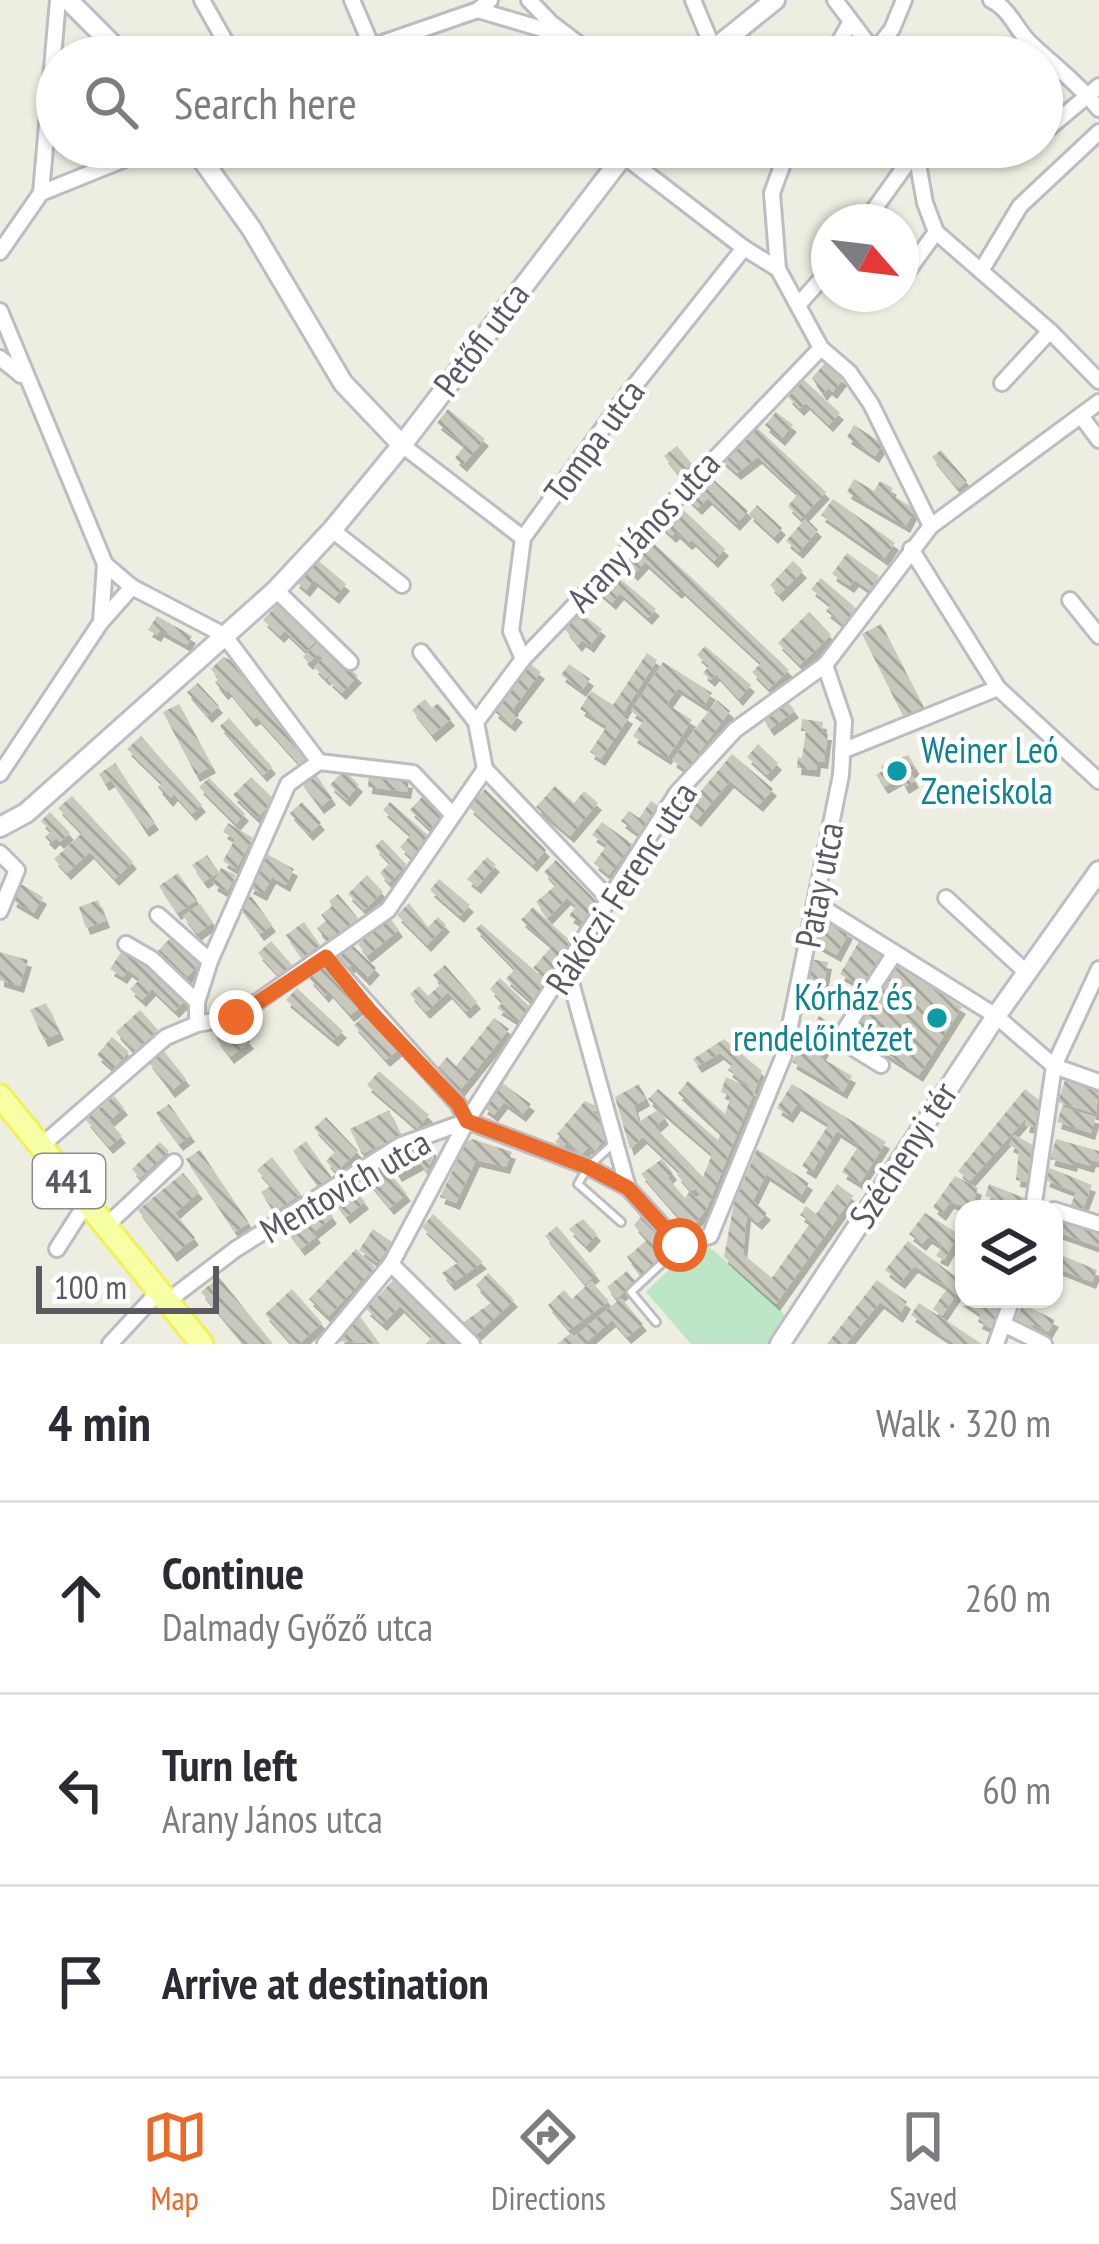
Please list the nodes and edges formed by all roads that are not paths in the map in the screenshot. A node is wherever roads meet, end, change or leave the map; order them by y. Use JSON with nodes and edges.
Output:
{"nodes":[{"id":1,"x":58,"y":0,"type":"edge"},
{"id":2,"x":68,"y":0,"type":"edge"},
{"id":3,"x":202,"y":0,"type":"edge"},
{"id":4,"x":352,"y":0,"type":"edge"},
{"id":5,"x":529,"y":0,"type":"edge"},
{"id":6,"x":693,"y":0,"type":"edge"},
{"id":7,"x":775,"y":0,"type":"edge"},
{"id":8,"x":835,"y":0,"type":"edge"},
{"id":9,"x":904,"y":0,"type":"edge"},
{"id":10,"x":992,"y":0,"type":"edge"},
{"id":11,"x":484,"y":5,"type":"edge"},
{"id":12,"x":850,"y":23,"type":"junction"},
{"id":13,"x":55,"y":36,"type":"edge"},
{"id":14,"x":104,"y":36,"type":"edge"},
{"id":15,"x":222,"y":36,"type":"edge"},
{"id":16,"x":367,"y":36,"type":"edge"},
{"id":17,"x":401,"y":36,"type":"edge"},
{"id":18,"x":566,"y":36,"type":"edge"},
{"id":19,"x":568,"y":36,"type":"edge"},
{"id":20,"x":703,"y":36,"type":"edge"},
{"id":21,"x":729,"y":36,"type":"edge"},
{"id":22,"x":843,"y":36,"type":"edge"},
{"id":23,"x":861,"y":36,"type":"edge"},
{"id":24,"x":888,"y":36,"type":"edge"},
{"id":25,"x":1023,"y":36,"type":"edge"},
{"id":26,"x":1063,"y":68,"type":"edge"},
{"id":27,"x":1093,"y":90,"type":"edge"},
{"id":28,"x":1099,"y":109,"type":"edge"},
{"id":29,"x":1063,"y":117,"type":"edge"},
{"id":30,"x":1099,"y":132,"type":"edge"},
{"id":31,"x":1063,"y":166,"type":"edge"},
{"id":32,"x":43,"y":168,"type":"edge"},
{"id":33,"x":103,"y":168,"type":"edge"},
{"id":34,"x":208,"y":168,"type":"edge"},
{"id":35,"x":614,"y":168,"type":"edge"},
{"id":36,"x":646,"y":168,"type":"edge"},
{"id":37,"x":781,"y":168,"type":"edge"},
{"id":38,"x":903,"y":168,"type":"edge"},
{"id":39,"x":919,"y":168,"type":"edge"},
{"id":40,"x":1061,"y":168,"type":"edge"},
{"id":41,"x":41,"y":193,"type":"junction"},
{"id":42,"x":878,"y":204,"type":"edge"},
{"id":43,"x":937,"y":232,"type":"junction"},
{"id":44,"x":744,"y":248,"type":"junction"},
{"id":45,"x":0,"y":252,"type":"edge"},
{"id":46,"x":919,"y":255,"type":"edge"},
{"id":47,"x":778,"y":269,"type":"junction"},
{"id":48,"x":981,"y":271,"type":"junction"},
{"id":49,"x":811,"y":290,"type":"edge"},
{"id":50,"x":799,"y":304,"type":"junction"},
{"id":51,"x":0,"y":311,"type":"edge"},
{"id":52,"x":1050,"y":331,"type":"junction"},
{"id":53,"x":821,"y":348,"type":"junction"},
{"id":54,"x":0,"y":358,"type":"edge"},
{"id":55,"x":25,"y":378,"type":"junction"},
{"id":56,"x":1099,"y":381,"type":"edge"},
{"id":57,"x":1002,"y":382,"type":"dead end"},
{"id":58,"x":1099,"y":403,"type":"edge"},
{"id":59,"x":1081,"y":416,"type":"junction"},
{"id":60,"x":1099,"y":440,"type":"edge"},
{"id":61,"x":402,"y":445,"type":"junction"},
{"id":62,"x":931,"y":526,"type":"junction"},
{"id":63,"x":332,"y":530,"type":"junction"},
{"id":64,"x":523,"y":538,"type":"junction"},
{"id":65,"x":911,"y":549,"type":"junction"},
{"id":66,"x":105,"y":564,"type":"junction"},
{"id":67,"x":401,"y":585,"type":"dead end"},
{"id":68,"x":132,"y":587,"type":"junction"},
{"id":69,"x":276,"y":590,"type":"junction"},
{"id":70,"x":1070,"y":600,"type":"dead end"},
{"id":71,"x":101,"y":622,"type":"junction"},
{"id":72,"x":224,"y":635,"type":"junction"},
{"id":73,"x":1099,"y":636,"type":"edge"},
{"id":74,"x":421,"y":652,"type":"dead end"},
{"id":75,"x":523,"y":659,"type":"junction"},
{"id":76,"x":350,"y":662,"type":"dead end"},
{"id":77,"x":825,"y":665,"type":"junction"},
{"id":78,"x":998,"y":688,"type":"junction"},
{"id":79,"x":476,"y":722,"type":"junction"},
{"id":80,"x":842,"y":751,"type":"junction"},
{"id":81,"x":319,"y":762,"type":"junction"},
{"id":82,"x":485,"y":770,"type":"junction"},
{"id":83,"x":0,"y":774,"type":"edge"},
{"id":84,"x":1099,"y":781,"type":"edge"},
{"id":85,"x":452,"y":814,"type":"junction"},
{"id":86,"x":0,"y":827,"type":"edge"},
{"id":87,"x":0,"y":853,"type":"edge"},
{"id":88,"x":1099,"y":871,"type":"edge"},
{"id":89,"x":946,"y":898,"type":"dead end"},
{"id":90,"x":610,"y":900,"type":"junction"},
{"id":91,"x":815,"y":903,"type":"junction"},
{"id":92,"x":0,"y":910,"type":"edge"},
{"id":93,"x":158,"y":915,"type":"dead end"},
{"id":94,"x":126,"y":944,"type":"dead end"},
{"id":95,"x":894,"y":954,"type":"junction"},
{"id":96,"x":326,"y":957,"type":"junction"},
{"id":97,"x":210,"y":962,"type":"junction"},
{"id":98,"x":567,"y":968,"type":"junction"},
{"id":99,"x":1098,"y":971,"type":"edge"},
{"id":100,"x":1028,"y":973,"type":"junction"},
{"id":101,"x":197,"y":1002,"type":"junction"},
{"id":102,"x":996,"y":1016,"type":"junction"},
{"id":103,"x":197,"y":1024,"type":"junction"},
{"id":104,"x":881,"y":1065,"type":"dead end"},
{"id":105,"x":1054,"y":1066,"type":"junction"},
{"id":106,"x":1099,"y":1082,"type":"edge"},
{"id":107,"x":0,"y":1096,"type":"edge"},
{"id":108,"x":467,"y":1121,"type":"junction"},
{"id":109,"x":617,"y":1141,"type":"junction"},
{"id":110,"x":40,"y":1146,"type":"junction"},
{"id":111,"x":174,"y":1162,"type":"dead end"},
{"id":112,"x":588,"y":1167,"type":"junction"},
{"id":113,"x":628,"y":1188,"type":"junction"},
{"id":114,"x":1034,"y":1200,"type":"edge"},
{"id":115,"x":87,"y":1202,"type":"junction"},
{"id":116,"x":1063,"y":1212,"type":"edge"},
{"id":117,"x":621,"y":1222,"type":"dead end"},
{"id":118,"x":1099,"y":1225,"type":"edge"},
{"id":119,"x":106,"y":1226,"type":"junction"},
{"id":120,"x":680,"y":1245,"type":"junction"},
{"id":121,"x":57,"y":1249,"type":"dead end"},
{"id":122,"x":391,"y":1264,"type":"junction"},
{"id":123,"x":165,"y":1295,"type":"junction"},
{"id":124,"x":1009,"y":1308,"type":"edge"},
{"id":125,"x":656,"y":1322,"type":"dead end"},
{"id":126,"x":1003,"y":1324,"type":"junction"},
{"id":127,"x":782,"y":1342,"type":"edge"},
{"id":128,"x":327,"y":1343,"type":"edge"},
{"id":129,"x":110,"y":1344,"type":"edge"},
{"id":130,"x":202,"y":1344,"type":"edge"},
{"id":131,"x":472,"y":1344,"type":"edge"},
{"id":132,"x":996,"y":1344,"type":"edge"},
{"id":133,"x":1044,"y":1344,"type":"edge"}],
"edges":[{"from":1,"to":13,"type":"street"},
{"from":2,"to":14,"type":"street"},
{"from":3,"to":15,"type":"street"},
{"from":4,"to":16,"type":"street"},
{"from":5,"to":19,"type":"street"},
{"from":6,"to":20,"type":"street"},
{"from":7,"to":21,"type":"street"},
{"from":8,"to":12,"type":"street"},
{"from":9,"to":24,"type":"street"},
{"from":10,"to":25,"type":"street"},
{"from":11,"to":17,"type":"street"},
{"from":11,"to":18,"type":"street"},
{"from":12,"to":22,"type":"street"},
{"from":12,"to":23,"type":"street"},
{"from":26,"to":27,"type":"street"},
{"from":27,"to":28,"type":"street"},
{"from":27,"to":29,"type":"street"},
{"from":30,"to":31,"type":"street"},
{"from":32,"to":41,"type":"street"},
{"from":33,"to":41,"type":"street"},
{"from":34,"to":61,"type":"street"},
{"from":35,"to":61,"type":"street","name":"Petőfi utca"},
{"from":36,"to":44,"type":"street"},
{"from":37,"to":47,"type":"street"},
{"from":38,"to":42,"type":"street"},
{"from":39,"to":43,"type":"street"},
{"from":40,"to":48,"type":"street"},
{"from":41,"to":45,"type":"street"},
{"from":43,"to":46,"type":"street"},
{"from":43,"to":48,"type":"street"},
{"from":44,"to":47,"type":"street"},
{"from":44,"to":64,"type":"street","name":"Tompa utca"},
{"from":47,"to":50,"type":"street"},
{"from":48,"to":52,"type":"street"},
{"from":49,"to":50,"type":"street"},
{"from":50,"to":53,"type":"street"},
{"from":51,"to":55,"type":"street"},
{"from":52,"to":56,"type":"street"},
{"from":52,"to":57,"type":"street"},
{"from":53,"to":62,"type":"street"},
{"from":53,"to":75,"type":"street","name":"Arany János utca"},
{"from":54,"to":55,"type":"street"},
{"from":55,"to":66,"type":"street"},
{"from":58,"to":59,"type":"street","name":"Rákóczi Ferenc utca"},
{"from":59,"to":60,"type":"street"},
{"from":59,"to":62,"type":"street","name":"Rákóczi Ferenc utca"},
{"from":61,"to":63,"type":"street","name":"Petőfi utca"},
{"from":61,"to":64,"type":"street"},
{"from":62,"to":65,"type":"street","name":"Rákóczi Ferenc utca"},
{"from":63,"to":67,"type":"street"},
{"from":63,"to":69,"type":"street","name":"Petőfi utca"},
{"from":64,"to":75,"type":"street","name":"Tompa utca"},
{"from":65,"to":77,"type":"street","name":"Rákóczi Ferenc utca"},
{"from":65,"to":78,"type":"street"},
{"from":66,"to":68,"type":"street"},
{"from":66,"to":71,"type":"street"},
{"from":68,"to":71,"type":"street"},
{"from":68,"to":72,"type":"street"},
{"from":69,"to":72,"type":"street","name":"Petőfi utca"},
{"from":69,"to":76,"type":"street"},
{"from":70,"to":73,"type":"street"},
{"from":71,"to":83,"type":"street"},
{"from":72,"to":81,"type":"street"},
{"from":72,"to":86,"type":"street","name":"Petőfi utca"},
{"from":74,"to":79,"type":"street"},
{"from":75,"to":79,"type":"street","name":"Arany János utca"},
{"from":77,"to":80,"type":"street","name":"Patay utca"},
{"from":77,"to":90,"type":"street","name":"Rákóczi Ferenc utca"},
{"from":78,"to":80,"type":"street"},
{"from":78,"to":84,"type":"street"},
{"from":79,"to":82,"type":"street"},
{"from":80,"to":91,"type":"street","name":"Patay utca"},
{"from":81,"to":85,"type":"street"},
{"from":81,"to":97,"type":"street"},
{"from":82,"to":85,"type":"street"},
{"from":82,"to":90,"type":"street"},
{"from":85,"to":96,"type":"street"},
{"from":87,"to":92,"type":"street"},
{"from":88,"to":100,"type":"street","name":"Széchenyi tér"},
{"from":89,"to":100,"type":"street"},
{"from":90,"to":98,"type":"street","name":"Rákóczi Ferenc utca"},
{"from":91,"to":95,"type":"street"},
{"from":91,"to":120,"type":"street","name":"Patay utca"},
{"from":93,"to":97,"type":"street"},
{"from":94,"to":101,"type":"street"},
{"from":95,"to":102,"type":"street"},
{"from":95,"to":104,"type":"street"},
{"from":96,"to":103,"type":"street"},
{"from":96,"to":108,"type":"street"},
{"from":97,"to":101,"type":"street"},
{"from":98,"to":108,"type":"street","name":"Rákóczi Ferenc utca"},
{"from":98,"to":109,"type":"street"},
{"from":99,"to":105,"type":"street"},
{"from":100,"to":102,"type":"street","name":"Széchenyi tér"},
{"from":101,"to":103,"type":"street"},
{"from":102,"to":105,"type":"street"},
{"from":102,"to":127,"type":"street","name":"Széchenyi tér"},
{"from":103,"to":110,"type":"street"},
{"from":105,"to":106,"type":"street"},
{"from":105,"to":114,"type":"street"},
{"from":107,"to":110,"type":"main road","number":"441"},
{"from":108,"to":112,"type":"street"},
{"from":108,"to":122,"type":"street","name":"Rákóczi Ferenc utca"},
{"from":108,"to":123,"type":"street","name":"Mentovich utca"},
{"from":109,"to":112,"type":"lane"},
{"from":109,"to":113,"type":"street"},
{"from":110,"to":115,"type":"main road","number":"441"},
{"from":111,"to":119,"type":"street"},
{"from":112,"to":113,"type":"street"},
{"from":112,"to":117,"type":"lane"},
{"from":113,"to":120,"type":"street"},
{"from":115,"to":119,"type":"main road","number":"441"},
{"from":115,"to":121,"type":"street"},
{"from":116,"to":118,"type":"street"},
{"from":119,"to":123,"type":"main road","number":"441"},
{"from":120,"to":125,"type":"lane"},
{"from":122,"to":128,"type":"street","name":"Rákóczi Ferenc utca"},
{"from":122,"to":131,"type":"street"},
{"from":123,"to":129,"type":"street","name":"Mentovich utca"},
{"from":123,"to":130,"type":"main road","number":"441"},
{"from":124,"to":126,"type":"street"},
{"from":126,"to":132,"type":"street"},
{"from":126,"to":133,"type":"street"}]}
